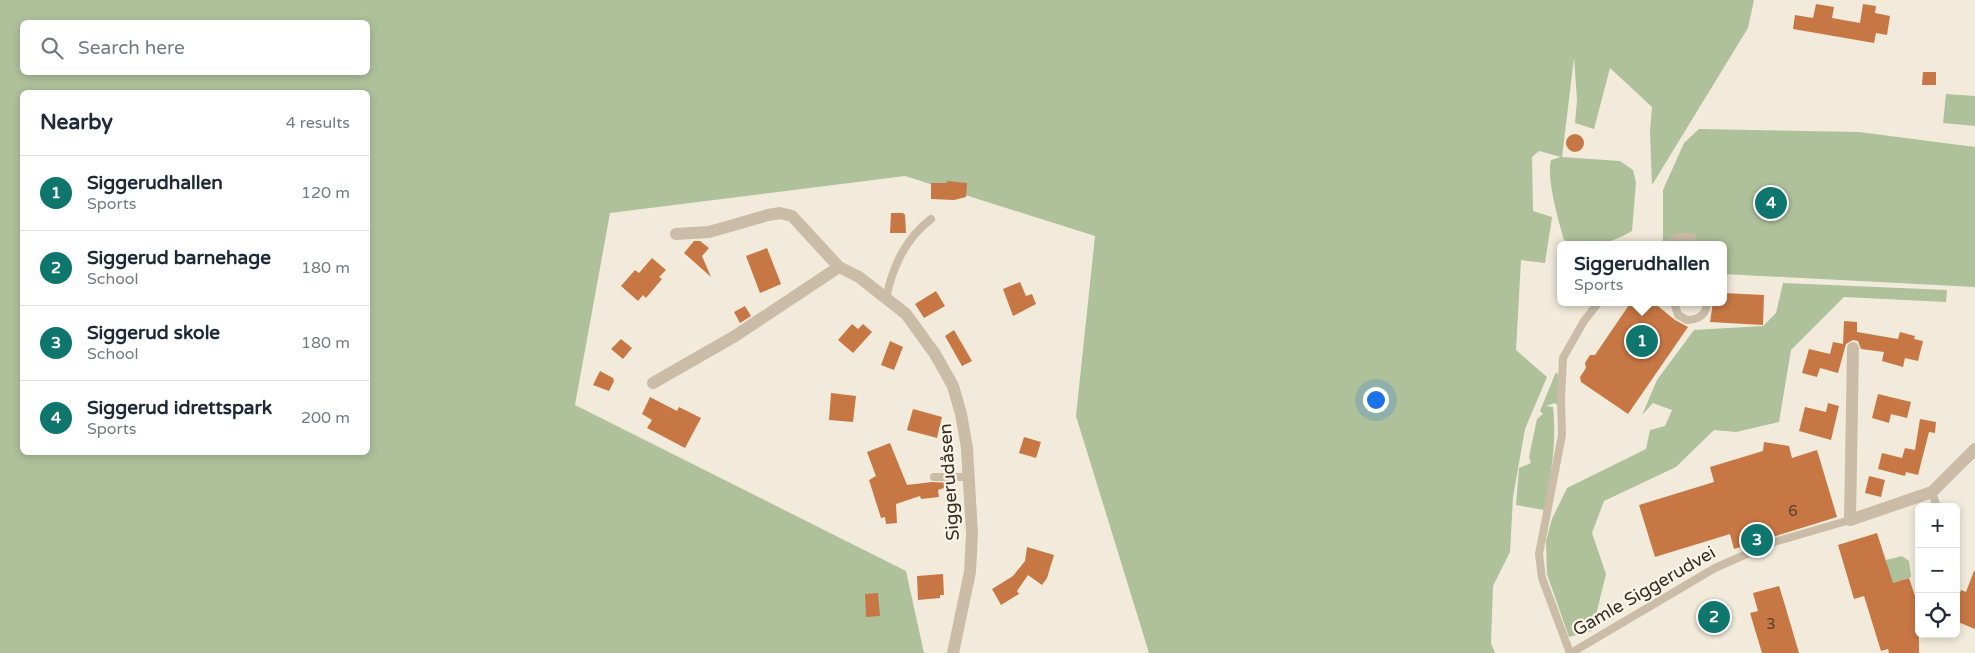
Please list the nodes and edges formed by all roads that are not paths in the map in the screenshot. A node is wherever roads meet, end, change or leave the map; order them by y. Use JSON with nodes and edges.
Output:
{"nodes":[{"id":1,"x":931,"y":220,"type":"dead end"},
{"id":2,"x":676,"y":234,"type":"dead end"},
{"id":3,"x":1692,"y":237,"type":"dead end"},
{"id":4,"x":1672,"y":241,"type":"edge"},
{"id":5,"x":839,"y":267,"type":"junction"},
{"id":6,"x":886,"y":298,"type":"junction"},
{"id":7,"x":1596,"y":306,"type":"edge"},
{"id":8,"x":1675,"y":306,"type":"edge"},
{"id":9,"x":1706,"y":306,"type":"edge"},
{"id":10,"x":1853,"y":348,"type":"dead end"},
{"id":11,"x":653,"y":383,"type":"dead end"},
{"id":12,"x":1975,"y":449,"type":"edge"},
{"id":13,"x":967,"y":477,"type":"junction"},
{"id":14,"x":934,"y":478,"type":"dead end"},
{"id":15,"x":1932,"y":492,"type":"junction"},
{"id":16,"x":1936,"y":503,"type":"edge"},
{"id":17,"x":1850,"y":520,"type":"junction"},
{"id":18,"x":953,"y":653,"type":"edge"},
{"id":19,"x":1570,"y":653,"type":"edge"}],
"edges":[{"from":1,"to":6,"type":"lane"},
{"from":2,"to":5,"type":"street","name":"Siggerudåsen"},
{"from":3,"to":4,"type":"lane"},
{"from":5,"to":6,"type":"street","name":"Siggerudåsen"},
{"from":5,"to":11,"type":"street"},
{"from":6,"to":13,"type":"street","name":"Siggerudåsen"},
{"from":7,"to":19,"type":"lane"},
{"from":8,"to":9,"type":"lane"},
{"from":10,"to":17,"type":"street"},
{"from":12,"to":15,"type":"street","name":"Gamle Siggerudvei"},
{"from":13,"to":14,"type":"lane"},
{"from":13,"to":18,"type":"street","name":"Siggerudåsen"},
{"from":15,"to":16,"type":"lane"},
{"from":15,"to":17,"type":"street","name":"Gamle Siggerudvei"},
{"from":17,"to":19,"type":"lane","name":"Gamle Siggerudvei"}]}
